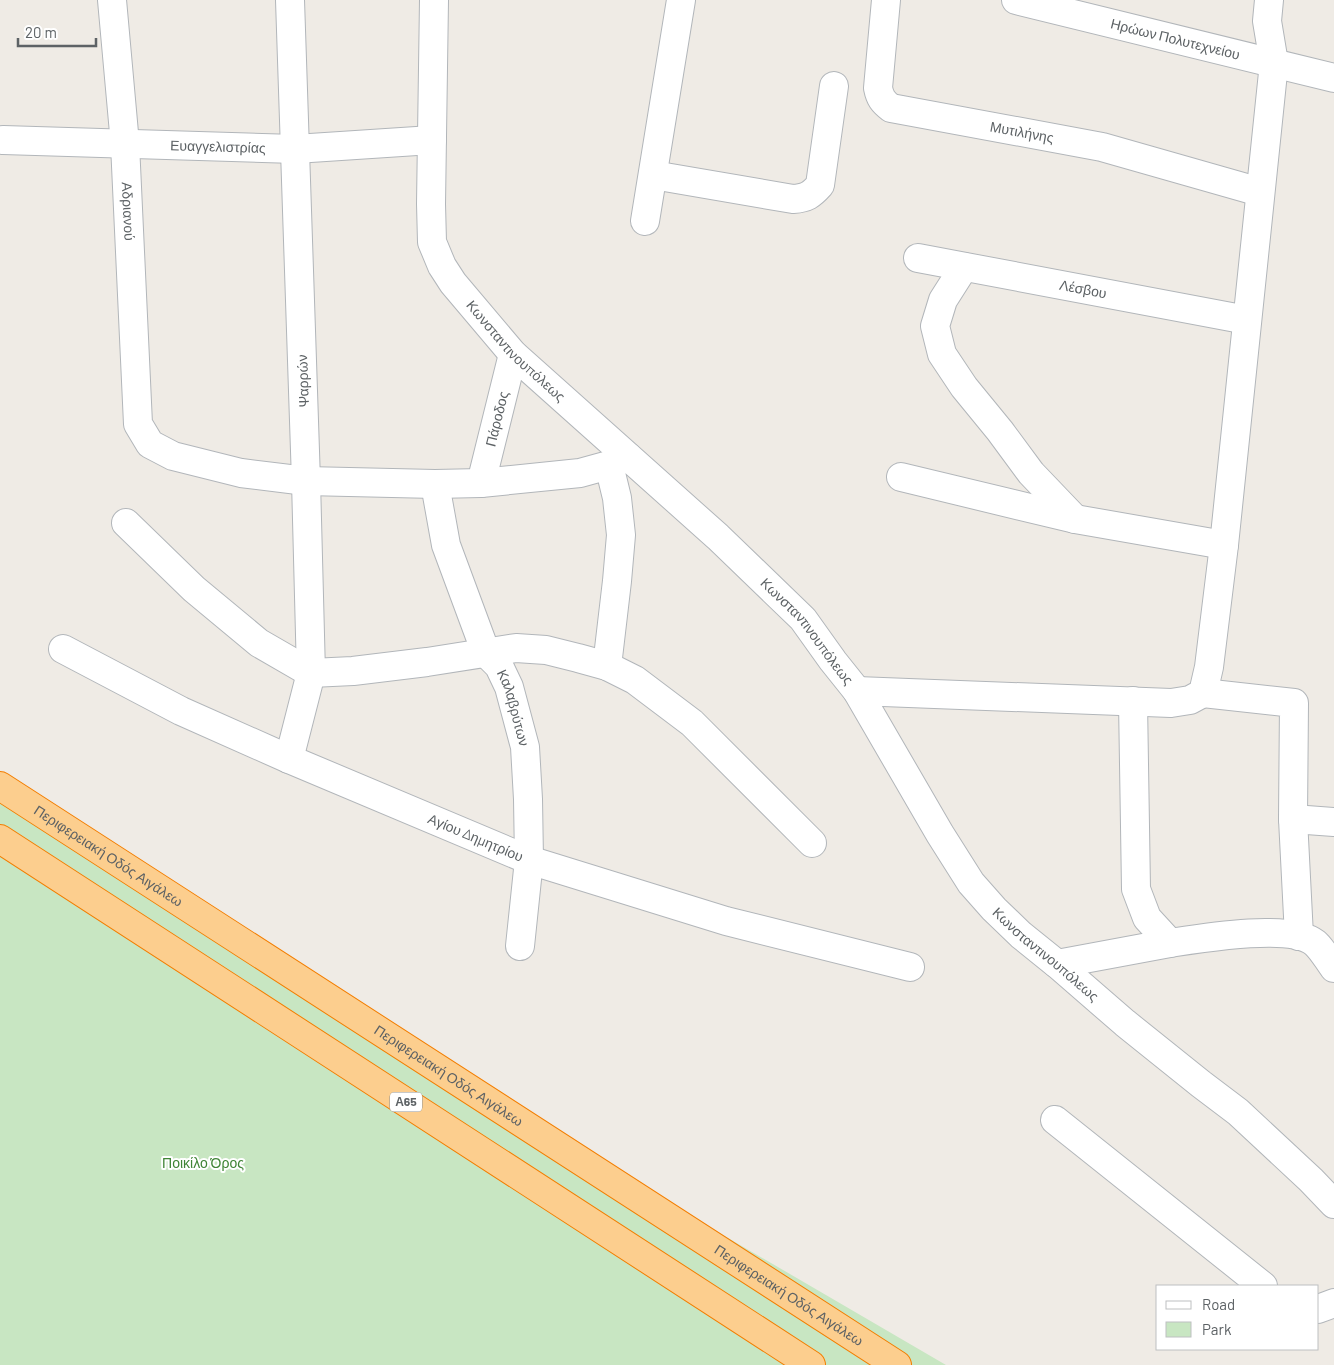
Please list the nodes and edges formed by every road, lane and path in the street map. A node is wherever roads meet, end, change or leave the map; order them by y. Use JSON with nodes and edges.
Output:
{"nodes":[{"id":1,"x":112,"y":0,"type":"edge"},
{"id":2,"x":290,"y":0,"type":"edge"},
{"id":3,"x":434,"y":0,"type":"edge"},
{"id":4,"x":681,"y":0,"type":"edge"},
{"id":5,"x":886,"y":0,"type":"edge"},
{"id":6,"x":1016,"y":0,"type":"edge"},
{"id":7,"x":1269,"y":0,"type":"edge"},
{"id":8,"x":1274,"y":63,"type":"junction"},
{"id":9,"x":1334,"y":78,"type":"edge"},
{"id":10,"x":834,"y":86,"type":"dead end"},
{"id":11,"x":3,"y":140,"type":"dead end"},
{"id":12,"x":432,"y":140,"type":"junction"},
{"id":13,"x":125,"y":144,"type":"junction"},
{"id":14,"x":295,"y":149,"type":"junction"},
{"id":15,"x":653,"y":175,"type":"junction"},
{"id":16,"x":1260,"y":192,"type":"junction"},
{"id":17,"x":646,"y":221,"type":"dead end"},
{"id":18,"x":918,"y":258,"type":"dead end"},
{"id":19,"x":964,"y":266,"type":"junction"},
{"id":20,"x":1247,"y":320,"type":"junction"},
{"id":21,"x":513,"y":354,"type":"junction"},
{"id":22,"x":619,"y":461,"type":"junction"},
{"id":23,"x":901,"y":477,"type":"dead end"},
{"id":24,"x":306,"y":481,"type":"junction"},
{"id":25,"x":481,"y":483,"type":"junction"},
{"id":26,"x":435,"y":484,"type":"junction"},
{"id":27,"x":1075,"y":518,"type":"junction"},
{"id":28,"x":126,"y":523,"type":"dead end"},
{"id":29,"x":1224,"y":545,"type":"junction"},
{"id":30,"x":62,"y":649,"type":"dead end"},
{"id":31,"x":486,"y":653,"type":"junction"},
{"id":32,"x":607,"y":666,"type":"junction"},
{"id":33,"x":311,"y":673,"type":"junction"},
{"id":34,"x":857,"y":691,"type":"junction"},
{"id":35,"x":1204,"y":693,"type":"junction"},
{"id":36,"x":1133,"y":701,"type":"junction"},
{"id":37,"x":289,"y":759,"type":"junction"},
{"id":38,"x":0,"y":786,"type":"edge"},
{"id":39,"x":1293,"y":818,"type":"junction"},
{"id":40,"x":1334,"y":822,"type":"edge"},
{"id":41,"x":0,"y":840,"type":"edge"},
{"id":42,"x":812,"y":843,"type":"dead end"},
{"id":43,"x":529,"y":860,"type":"junction"},
{"id":44,"x":1300,"y":936,"type":"junction"},
{"id":45,"x":1170,"y":943,"type":"junction"},
{"id":46,"x":520,"y":946,"type":"dead end"},
{"id":47,"x":1057,"y":964,"type":"junction"},
{"id":48,"x":910,"y":968,"type":"dead end"},
{"id":49,"x":1334,"y":968,"type":"edge"},
{"id":50,"x":1055,"y":1120,"type":"dead end"},
{"id":51,"x":1334,"y":1204,"type":"edge"},
{"id":52,"x":1262,"y":1285,"type":"edge"},
{"id":53,"x":1334,"y":1303,"type":"edge"},
{"id":54,"x":1319,"y":1309,"type":"edge"},
{"id":55,"x":811,"y":1365,"type":"edge"},
{"id":56,"x":897,"y":1365,"type":"edge"}],
"edges":[{"from":1,"to":13,"type":"street","name":"Αδριανού"},
{"from":2,"to":14,"type":"street","name":"Ψαρρών"},
{"from":3,"to":12,"type":"street","name":"Κωνσταντινουπόλεως"},
{"from":4,"to":15,"type":"street"},
{"from":5,"to":16,"type":"street","name":"Μυτιλήνης"},
{"from":6,"to":8,"type":"street","name":"Ηρώων Πολυτεχνείου"},
{"from":7,"to":8,"type":"street"},
{"from":8,"to":9,"type":"street","name":"Ηρώων Πολυτεχνείου"},
{"from":8,"to":16,"type":"street"},
{"from":10,"to":15,"type":"street"},
{"from":11,"to":13,"type":"street","name":"Ευαγγελιστρίας"},
{"from":12,"to":14,"type":"street","name":"Ευαγγελιστρίας"},
{"from":12,"to":21,"type":"street","name":"Κωνσταντινουπόλεως"},
{"from":13,"to":14,"type":"street","name":"Ευαγγελιστρίας"},
{"from":13,"to":24,"type":"street","name":"Αδριανού"},
{"from":14,"to":24,"type":"street","name":"Ψαρρών"},
{"from":15,"to":17,"type":"street"},
{"from":16,"to":20,"type":"street"},
{"from":18,"to":19,"type":"street","name":"Λέσβου"},
{"from":19,"to":20,"type":"street","name":"Λέσβου"},
{"from":19,"to":27,"type":"street"},
{"from":20,"to":29,"type":"street"},
{"from":21,"to":22,"type":"street","name":"Κωνσταντινουπόλεως"},
{"from":21,"to":25,"type":"street","name":"Πάροδος"},
{"from":22,"to":25,"type":"street"},
{"from":22,"to":32,"type":"street"},
{"from":22,"to":34,"type":"street","name":"Κωνσταντινουπόλεως"},
{"from":23,"to":27,"type":"street"},
{"from":24,"to":26,"type":"street"},
{"from":24,"to":33,"type":"street","name":"Ψαρρών"},
{"from":25,"to":26,"type":"street"},
{"from":26,"to":31,"type":"street","name":"Καλαβρύτων"},
{"from":27,"to":29,"type":"street"},
{"from":28,"to":33,"type":"street"},
{"from":29,"to":35,"type":"street"},
{"from":30,"to":37,"type":"street","name":"Αγίου Δημητρίου"},
{"from":31,"to":32,"type":"street"},
{"from":31,"to":33,"type":"street"},
{"from":31,"to":43,"type":"street","name":"Καλαβρύτων"},
{"from":32,"to":42,"type":"street"},
{"from":33,"to":37,"type":"street","name":"Ψαρρών"},
{"from":34,"to":36,"type":"street"},
{"from":34,"to":47,"type":"street","name":"Κωνσταντινουπόλεως"},
{"from":35,"to":36,"type":"street"},
{"from":35,"to":39,"type":"street"},
{"from":36,"to":45,"type":"street"},
{"from":37,"to":43,"type":"street","name":"Αγίου Δημητρίου"},
{"from":38,"to":56,"type":"highway","name":"Περιφερειακή Οδός Αιγάλεω"},
{"from":39,"to":40,"type":"street"},
{"from":39,"to":44,"type":"street"},
{"from":41,"to":55,"type":"highway","number":"Α65"},
{"from":43,"to":46,"type":"street","name":"Καλαβρύτων"},
{"from":43,"to":48,"type":"street","name":"Αγίου Δημητρίου"},
{"from":44,"to":45,"type":"street"},
{"from":44,"to":49,"type":"street"},
{"from":45,"to":47,"type":"street"},
{"from":47,"to":51,"type":"street","name":"Κωνσταντινουπόλεως"},
{"from":50,"to":52,"type":"street"},
{"from":53,"to":54,"type":"street"}]}
